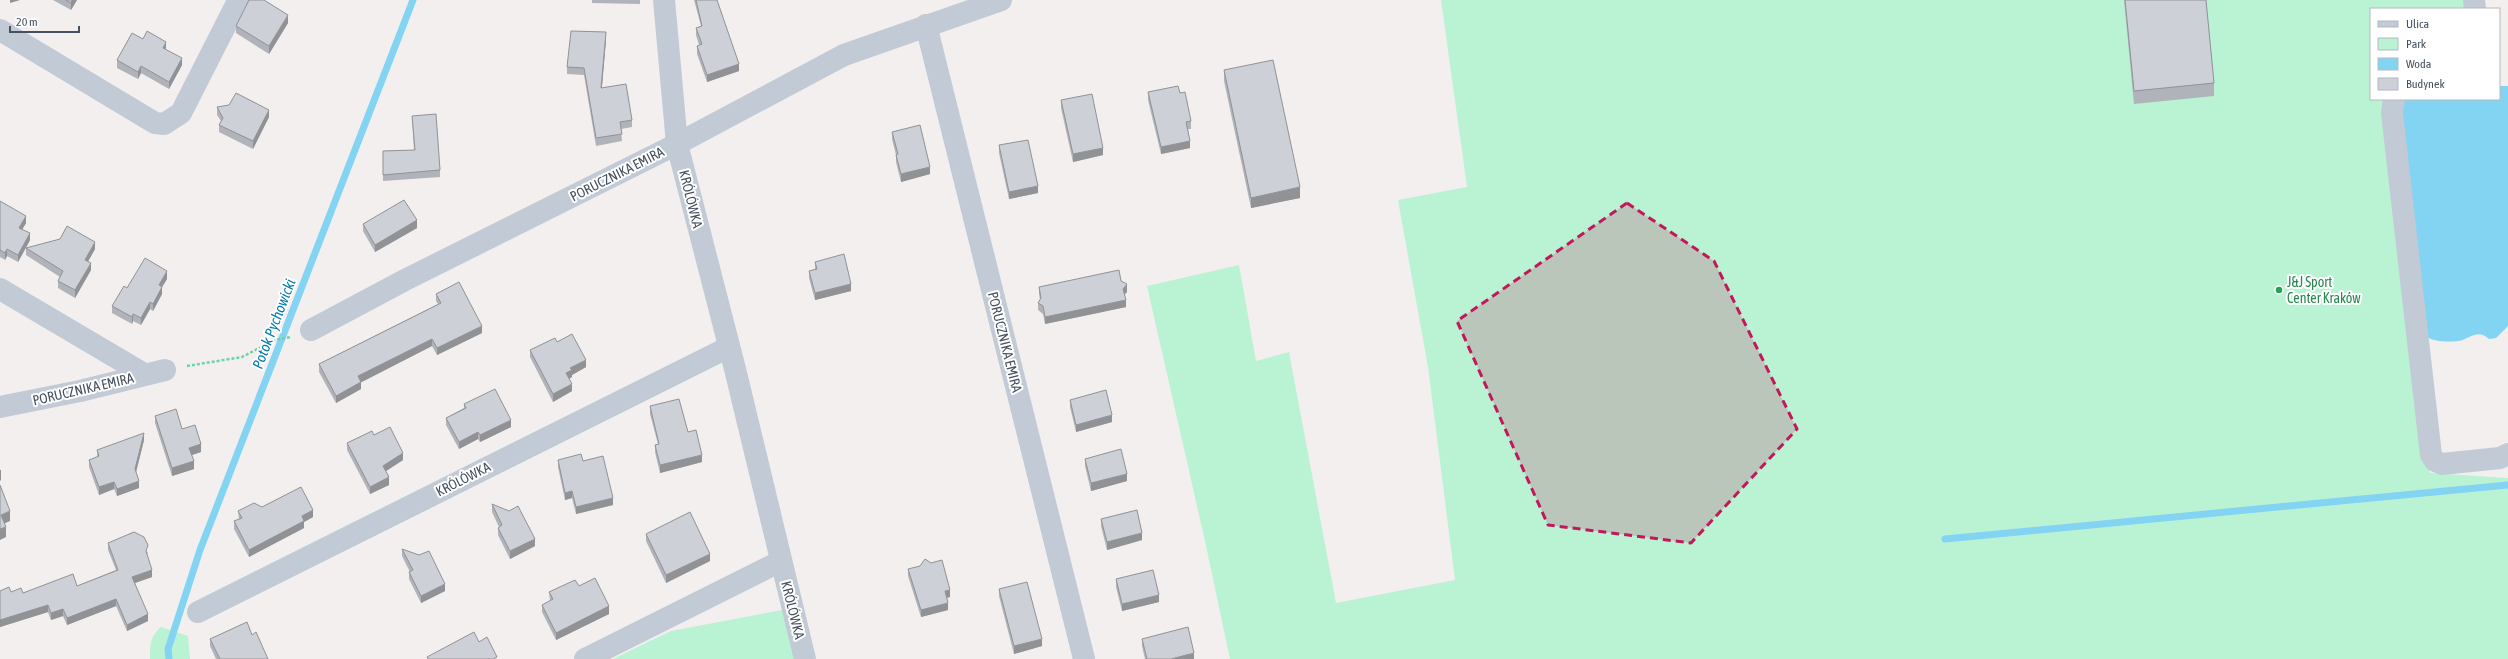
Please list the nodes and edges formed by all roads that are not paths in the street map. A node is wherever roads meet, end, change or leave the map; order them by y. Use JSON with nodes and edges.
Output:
{"nodes":[{"id":1,"x":664,"y":0,"type":"edge"},
{"id":2,"x":1001,"y":0,"type":"edge"},
{"id":3,"x":238,"y":1,"type":"dead end"},
{"id":4,"x":926,"y":26,"type":"junction"},
{"id":5,"x":0,"y":30,"type":"edge"},
{"id":6,"x":2394,"y":100,"type":"edge"},
{"id":7,"x":677,"y":144,"type":"junction"},
{"id":8,"x":0,"y":289,"type":"edge"},
{"id":9,"x":301,"y":334,"type":"road end"},
{"id":10,"x":729,"y":346,"type":"junction"},
{"id":11,"x":165,"y":370,"type":"road end"},
{"id":12,"x":144,"y":374,"type":"junction"},
{"id":13,"x":0,"y":407,"type":"edge"},
{"id":14,"x":2508,"y":454,"type":"edge"},
{"id":15,"x":781,"y":561,"type":"junction"},
{"id":16,"x":198,"y":612,"type":"dead end"},
{"id":17,"x":585,"y":659,"type":"edge"},
{"id":18,"x":805,"y":659,"type":"edge"},
{"id":19,"x":1084,"y":659,"type":"edge"}],
"edges":[{"from":1,"to":7,"type":"street","name":"KRÓLÓWKA"},
{"from":2,"to":4,"type":"street","name":"PORUCZNIKA EMIRA"},
{"from":3,"to":5,"type":"street"},
{"from":4,"to":7,"type":"street","name":"PORUCZNIKA EMIRA"},
{"from":4,"to":19,"type":"street","name":"PORUCZNIKA EMIRA"},
{"from":6,"to":14,"type":"street"},
{"from":7,"to":9,"type":"street","name":"PORUCZNIKA EMIRA"},
{"from":7,"to":10,"type":"street","name":"KRÓLÓWKA"},
{"from":8,"to":12,"type":"street"},
{"from":10,"to":15,"type":"street","name":"KRÓLÓWKA"},
{"from":10,"to":16,"type":"street","name":"KRÓLÓWKA"},
{"from":11,"to":12,"type":"street","name":"PORUCZNIKA EMIRA"},
{"from":12,"to":13,"type":"street","name":"PORUCZNIKA EMIRA"},
{"from":15,"to":17,"type":"street","name":"KRÓLÓWKA"},
{"from":15,"to":18,"type":"street","name":"KRÓLÓWKA"}]}
